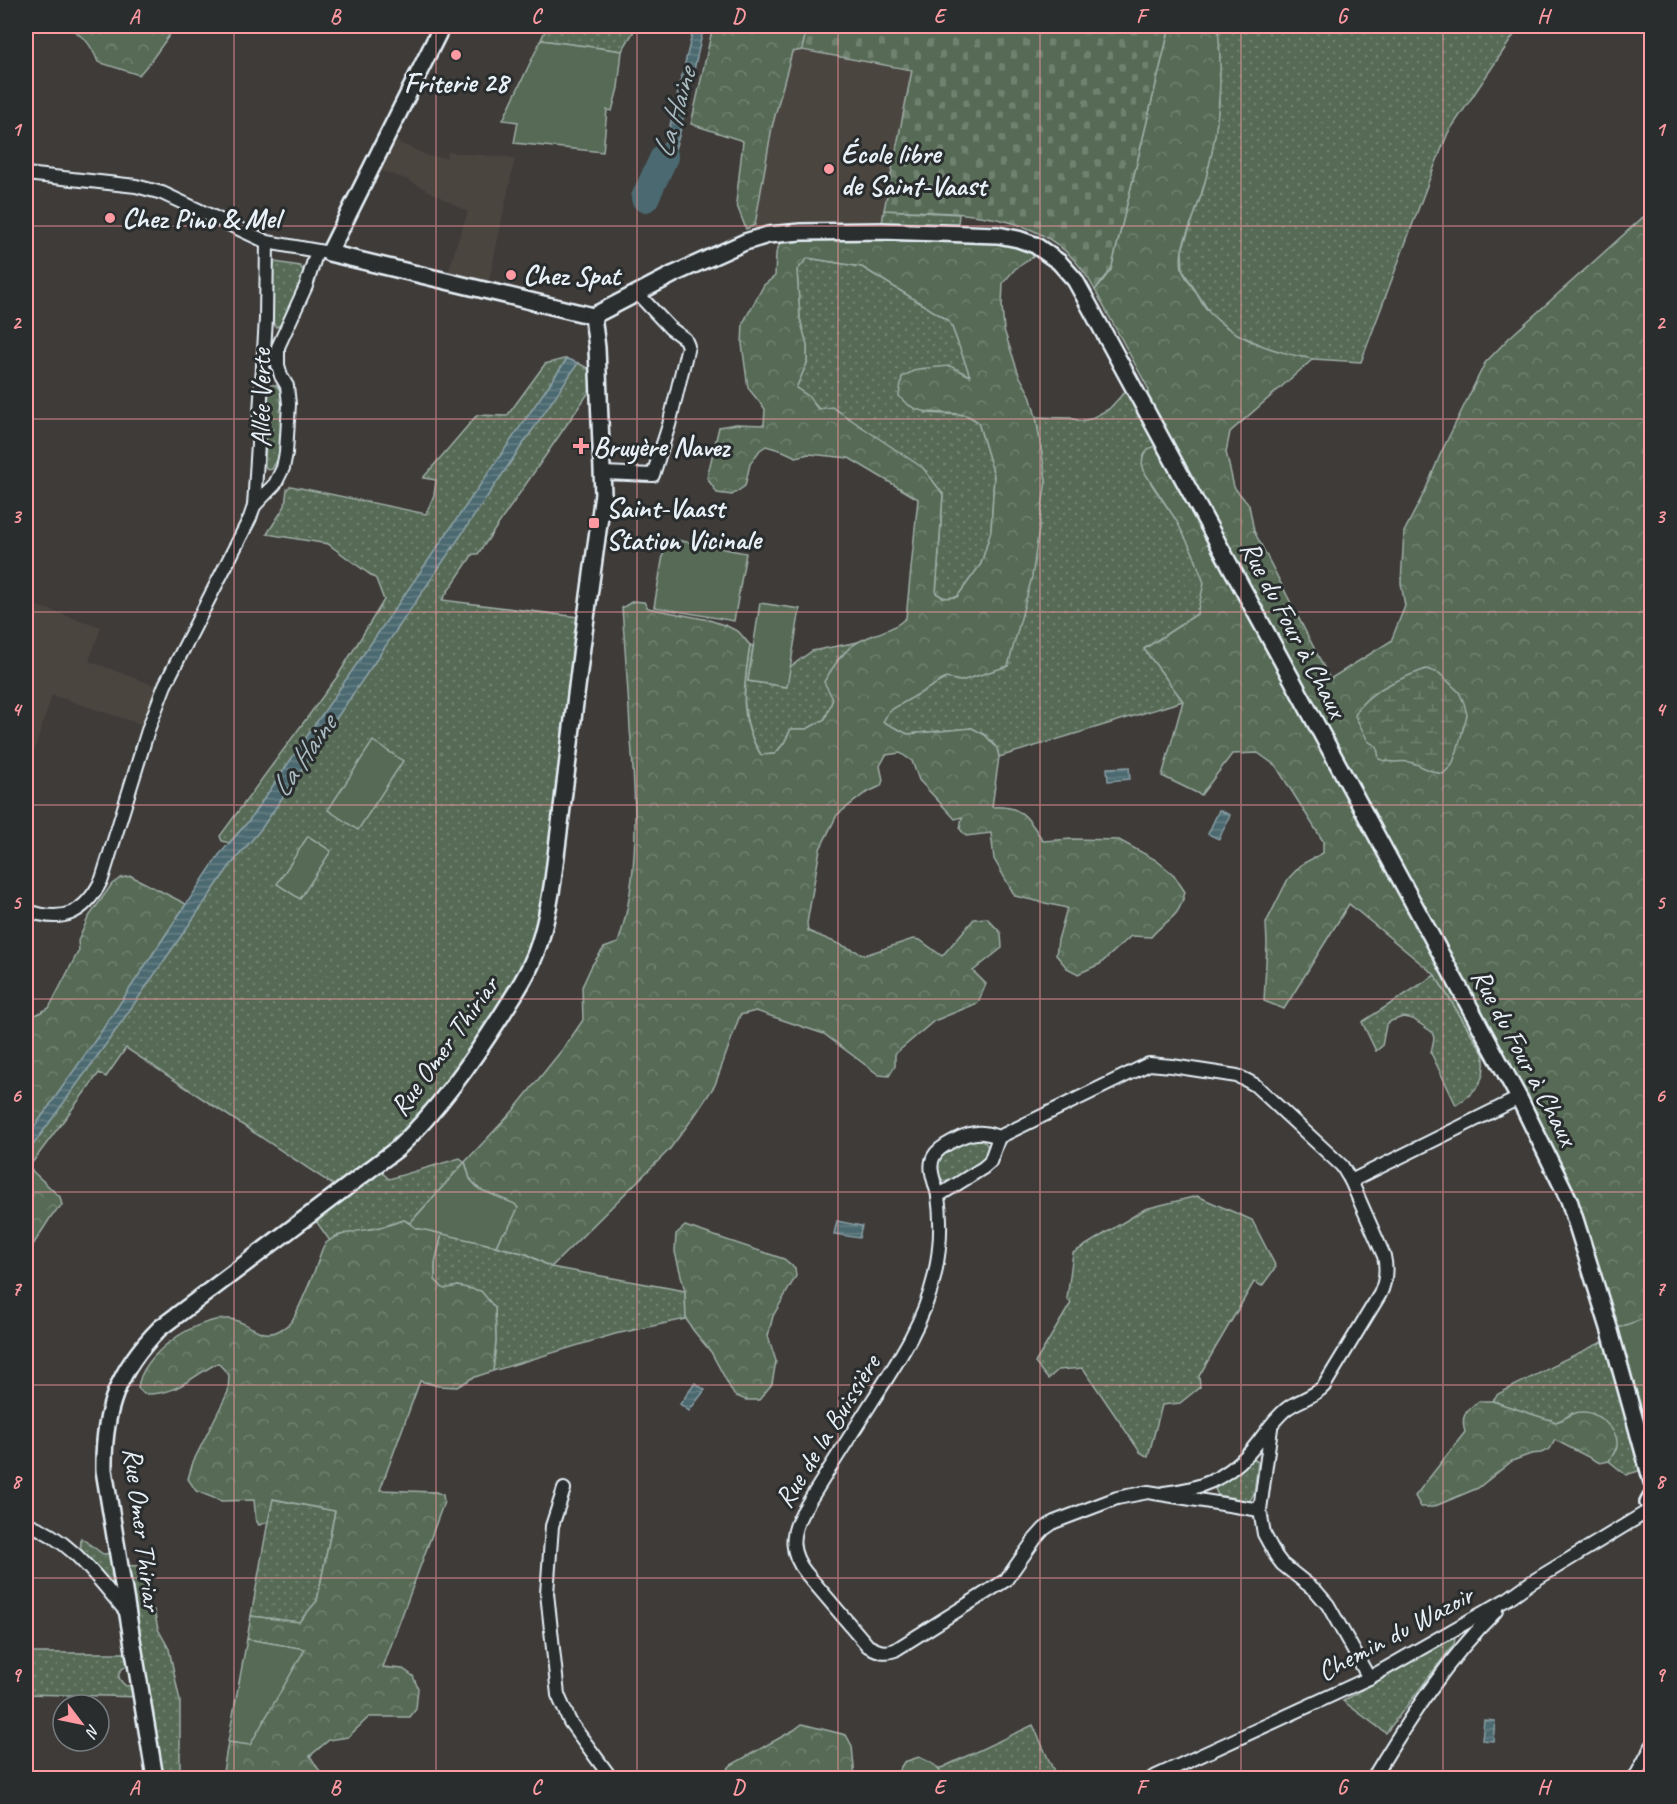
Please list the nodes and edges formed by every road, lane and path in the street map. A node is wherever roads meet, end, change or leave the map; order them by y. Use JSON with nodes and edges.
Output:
{"nodes":[{"id":1,"x":442,"y":26,"type":"edge"},
{"id":2,"x":26,"y":174,"type":"edge"},
{"id":3,"x":267,"y":242,"type":"junction"},
{"id":4,"x":323,"y":252,"type":"junction"},
{"id":5,"x":637,"y":293,"type":"junction"},
{"id":6,"x":593,"y":316,"type":"junction"},
{"id":7,"x":603,"y":473,"type":"junction"},
{"id":8,"x":254,"y":506,"type":"junction"},
{"id":9,"x":26,"y":910,"type":"edge"},
{"id":10,"x":1519,"y":1098,"type":"junction"},
{"id":11,"x":999,"y":1137,"type":"junction"},
{"id":12,"x":1351,"y":1181,"type":"junction"},
{"id":13,"x":938,"y":1196,"type":"junction"},
{"id":14,"x":1271,"y":1426,"type":"junction"},
{"id":15,"x":1652,"y":1482,"type":"edge"},
{"id":16,"x":564,"y":1489,"type":"dead end"},
{"id":17,"x":1164,"y":1493,"type":"junction"},
{"id":18,"x":1651,"y":1506,"type":"edge"},
{"id":19,"x":1260,"y":1510,"type":"junction"},
{"id":20,"x":26,"y":1523,"type":"edge"},
{"id":21,"x":1509,"y":1598,"type":"junction"},
{"id":22,"x":128,"y":1615,"type":"junction"},
{"id":23,"x":1369,"y":1678,"type":"junction"},
{"id":24,"x":1652,"y":1746,"type":"edge"},
{"id":25,"x":155,"y":1779,"type":"edge"},
{"id":26,"x":611,"y":1779,"type":"edge"},
{"id":27,"x":1152,"y":1779,"type":"edge"},
{"id":28,"x":1372,"y":1779,"type":"edge"},
{"id":29,"x":1635,"y":1779,"type":"edge"}],
"edges":[{"from":1,"to":4,"type":"street"},
{"from":2,"to":3,"type":"street"},
{"from":3,"to":4,"type":"street"},
{"from":3,"to":8,"type":"street","name":"Allée Verte"},
{"from":4,"to":6,"type":"street"},
{"from":4,"to":8,"type":"street","name":"Allée Verte"},
{"from":5,"to":6,"type":"street","name":"Rue du Four à Chaux"},
{"from":5,"to":7,"type":"street"},
{"from":5,"to":10,"type":"street","name":"Rue du Four à Chaux"},
{"from":6,"to":7,"type":"street","name":"Rue Omer Thiriar"},
{"from":7,"to":22,"type":"street","name":"Rue Omer Thiriar"},
{"from":8,"to":9,"type":"street","name":"Allée Verte"},
{"from":10,"to":12,"type":"street"},
{"from":10,"to":15,"type":"street","name":"Rue du Four à Chaux"},
{"from":11,"to":12,"type":"street","name":"Rue de la Buissière"},
{"from":11,"to":13,"type":"street"},
{"from":11,"to":13,"type":"street","name":"Rue de la Buissière"},
{"from":12,"to":14,"type":"street","name":"Rue de la Buissière"},
{"from":13,"to":17,"type":"street","name":"Rue de la Buissière"},
{"from":14,"to":17,"type":"street","name":"Rue de la Buissière"},
{"from":14,"to":19,"type":"street"},
{"from":16,"to":26,"type":"street"},
{"from":17,"to":19,"type":"street","name":"Rue de la Buissière"},
{"from":18,"to":21,"type":"street","name":"Chemin du Wazoir"},
{"from":19,"to":23,"type":"street"},
{"from":20,"to":22,"type":"street"},
{"from":21,"to":23,"type":"street","name":"Chemin du Wazoir"},
{"from":21,"to":28,"type":"street"},
{"from":22,"to":25,"type":"street","name":"Rue Omer Thiriar"},
{"from":23,"to":27,"type":"street","name":"Chemin du Wazoir"},
{"from":24,"to":29,"type":"street"}]}
